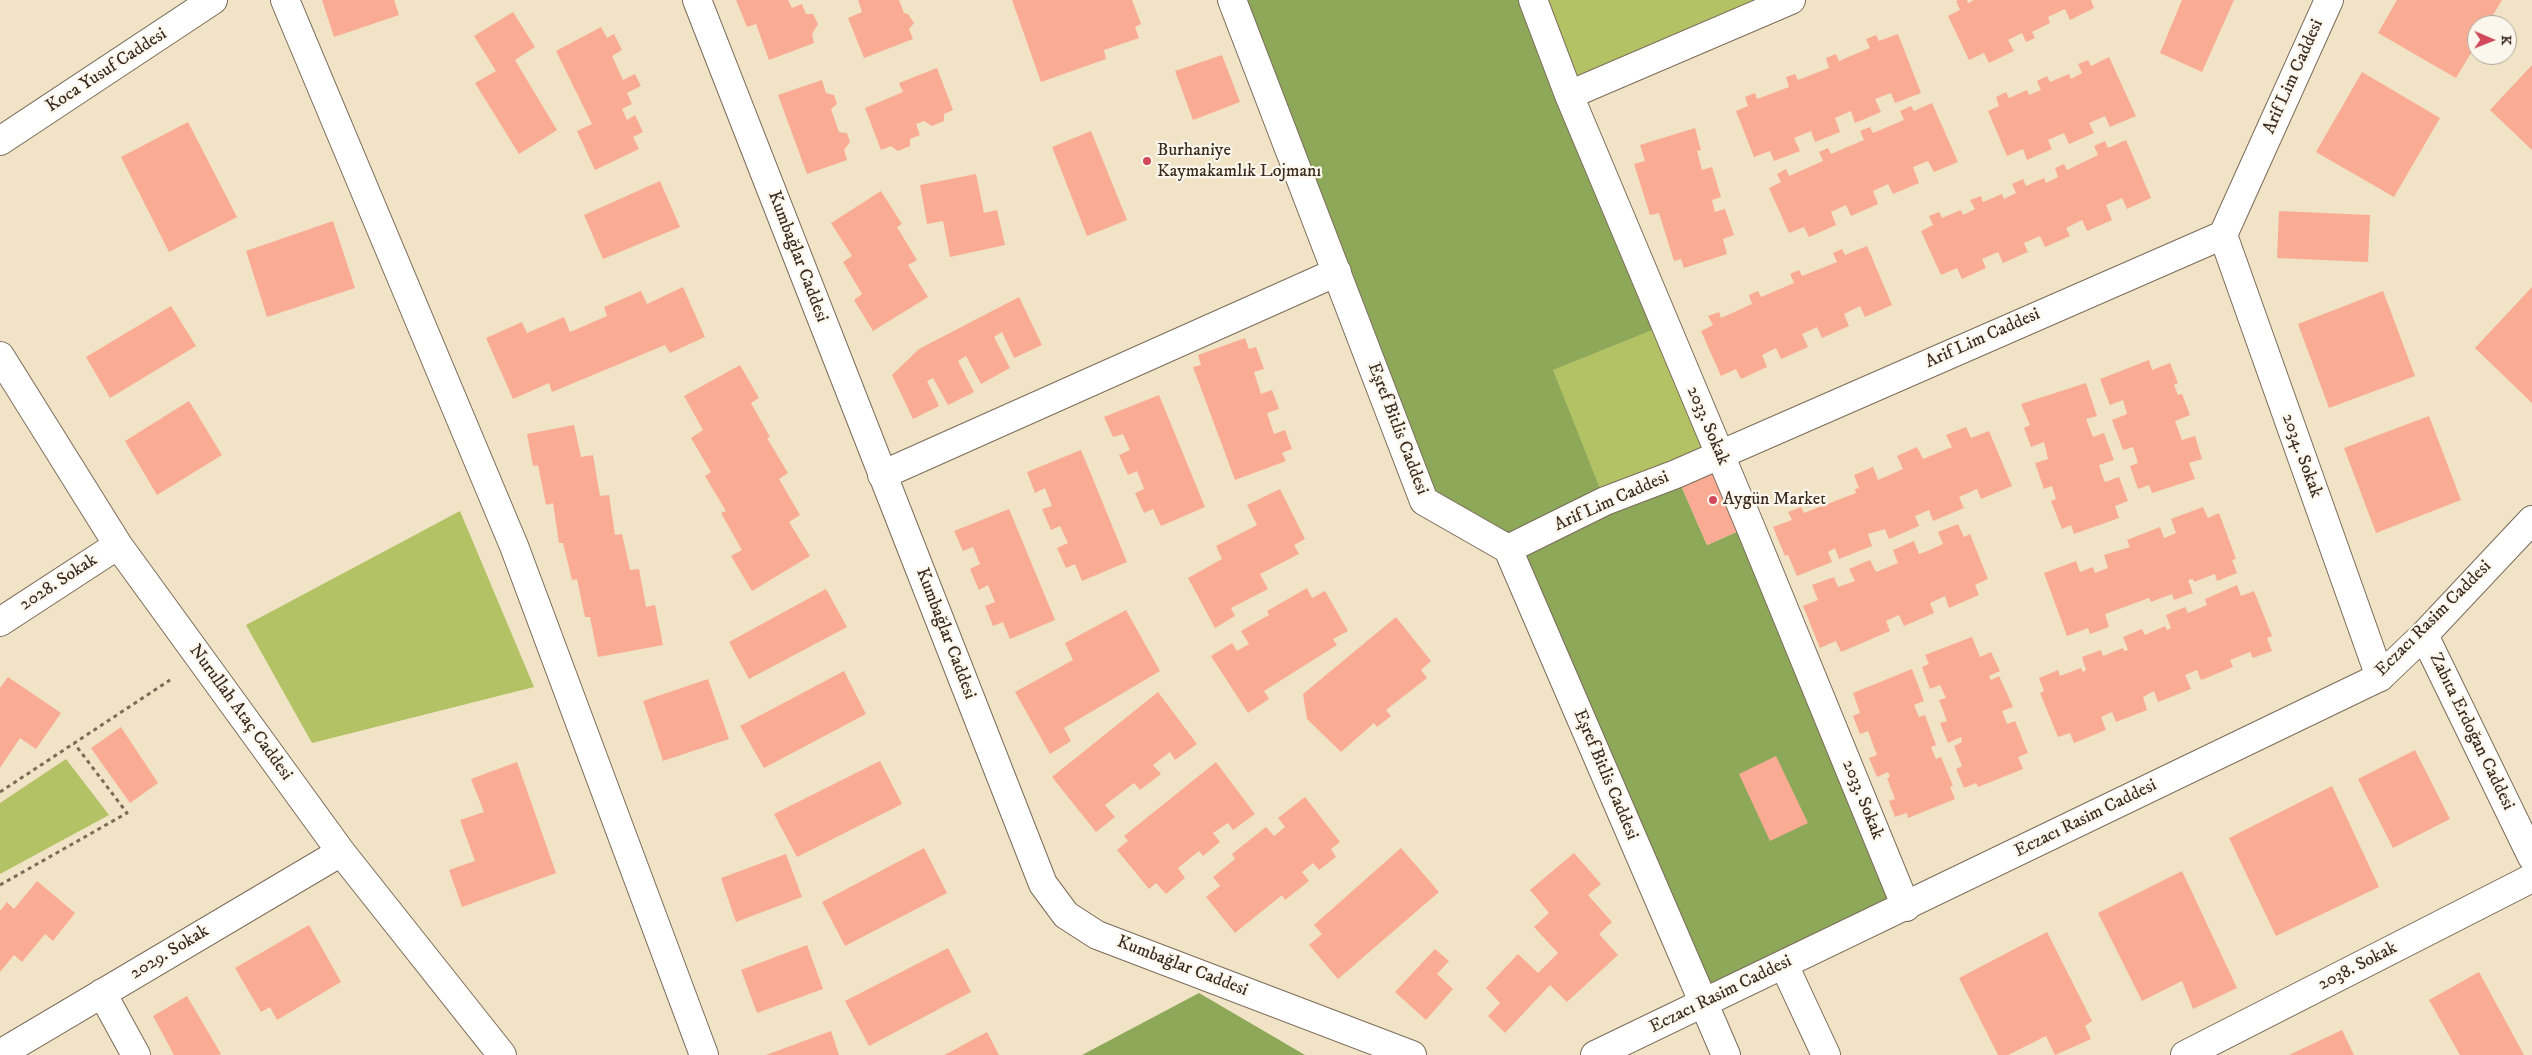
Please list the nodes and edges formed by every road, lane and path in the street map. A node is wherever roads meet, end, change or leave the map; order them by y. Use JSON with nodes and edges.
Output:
{"nodes":[{"id":1,"x":214,"y":0,"type":"edge"},
{"id":2,"x":285,"y":0,"type":"edge"},
{"id":3,"x":697,"y":0,"type":"edge"},
{"id":4,"x":1232,"y":0,"type":"edge"},
{"id":5,"x":1532,"y":0,"type":"edge"},
{"id":6,"x":1791,"y":0,"type":"edge"},
{"id":7,"x":2329,"y":0,"type":"edge"},
{"id":8,"x":1569,"y":95,"type":"junction"},
{"id":9,"x":0,"y":141,"type":"edge"},
{"id":10,"x":2222,"y":235,"type":"junction"},
{"id":11,"x":1337,"y":272,"type":"junction"},
{"id":12,"x":0,"y":356,"type":"edge"},
{"id":13,"x":1719,"y":454,"type":"junction"},
{"id":14,"x":882,"y":475,"type":"junction"},
{"id":15,"x":2532,"y":520,"type":"edge"},
{"id":16,"x":118,"y":544,"type":"junction"},
{"id":17,"x":1508,"y":549,"type":"junction"},
{"id":18,"x":0,"y":622,"type":"edge"},
{"id":19,"x":2424,"y":635,"type":"junction"},
{"id":20,"x":177,"y":675,"type":"dead end"},
{"id":21,"x":2380,"y":677,"type":"junction"},
{"id":22,"x":74,"y":744,"type":"junction"},
{"id":23,"x":0,"y":792,"type":"edge"},
{"id":24,"x":341,"y":852,"type":"junction"},
{"id":25,"x":2532,"y":857,"type":"edge"},
{"id":26,"x":2532,"y":878,"type":"edge"},
{"id":27,"x":0,"y":885,"type":"edge"},
{"id":28,"x":1906,"y":907,"type":"junction"},
{"id":29,"x":1784,"y":965,"type":"junction"},
{"id":30,"x":102,"y":993,"type":"junction"},
{"id":31,"x":1704,"y":1004,"type":"junction"},
{"id":32,"x":0,"y":1054,"type":"edge"},
{"id":33,"x":136,"y":1055,"type":"edge"},
{"id":34,"x":502,"y":1055,"type":"edge"},
{"id":35,"x":704,"y":1055,"type":"edge"},
{"id":36,"x":1412,"y":1055,"type":"edge"},
{"id":37,"x":1595,"y":1055,"type":"edge"},
{"id":38,"x":1726,"y":1055,"type":"edge"},
{"id":39,"x":1826,"y":1055,"type":"edge"},
{"id":40,"x":2185,"y":1055,"type":"edge"}],
"edges":[{"from":1,"to":9,"type":"street","name":"Koca Yusuf Caddesi"},
{"from":2,"to":35,"type":"street"},
{"from":3,"to":14,"type":"street","name":"Kumbağlar Caddesi"},
{"from":4,"to":11,"type":"street","name":"Eşref Bitlis Caddesi"},
{"from":5,"to":8,"type":"street","name":"2033. Sokak"},
{"from":6,"to":8,"type":"street"},
{"from":7,"to":10,"type":"street","name":"Arif Lim Caddesi"},
{"from":8,"to":13,"type":"street","name":"2033. Sokak"},
{"from":10,"to":13,"type":"street","name":"Arif Lim Caddesi"},
{"from":10,"to":21,"type":"street","name":"2034. Sokak"},
{"from":11,"to":14,"type":"street"},
{"from":11,"to":17,"type":"street","name":"Eşref Bitlis Caddesi"},
{"from":12,"to":16,"type":"street","name":"Nurullah Ataç Caddesi"},
{"from":13,"to":17,"type":"street","name":"Arif Lim Caddesi"},
{"from":13,"to":28,"type":"street","name":"2033. Sokak"},
{"from":14,"to":36,"type":"street","name":"Kumbağlar Caddesi"},
{"from":15,"to":19,"type":"street","name":"Eczacı Rasim Caddesi"},
{"from":16,"to":18,"type":"street","name":"2028. Sokak"},
{"from":16,"to":24,"type":"street","name":"Nurullah Ataç Caddesi"},
{"from":17,"to":31,"type":"street","name":"Eşref Bitlis Caddesi"},
{"from":19,"to":21,"type":"street","name":"Eczacı Rasim Caddesi"},
{"from":19,"to":25,"type":"street","name":"Zabıta Erdoğan Caddesi"},
{"from":20,"to":22,"type":"path"},
{"from":21,"to":28,"type":"street","name":"Eczacı Rasim Caddesi"},
{"from":22,"to":23,"type":"path"},
{"from":22,"to":27,"type":"path"},
{"from":24,"to":30,"type":"street","name":"2029. Sokak"},
{"from":24,"to":34,"type":"street","name":"Nurullah Ataç Caddesi"},
{"from":26,"to":40,"type":"street","name":"2038. Sokak"},
{"from":28,"to":29,"type":"street","name":"Eczacı Rasim Caddesi"},
{"from":29,"to":31,"type":"street","name":"Eczacı Rasim Caddesi"},
{"from":29,"to":39,"type":"street"},
{"from":30,"to":32,"type":"street","name":"2029. Sokak"},
{"from":30,"to":33,"type":"street"},
{"from":31,"to":37,"type":"street","name":"Eczacı Rasim Caddesi"},
{"from":31,"to":38,"type":"street","name":"Eşref Bitlis Caddesi"}]}
